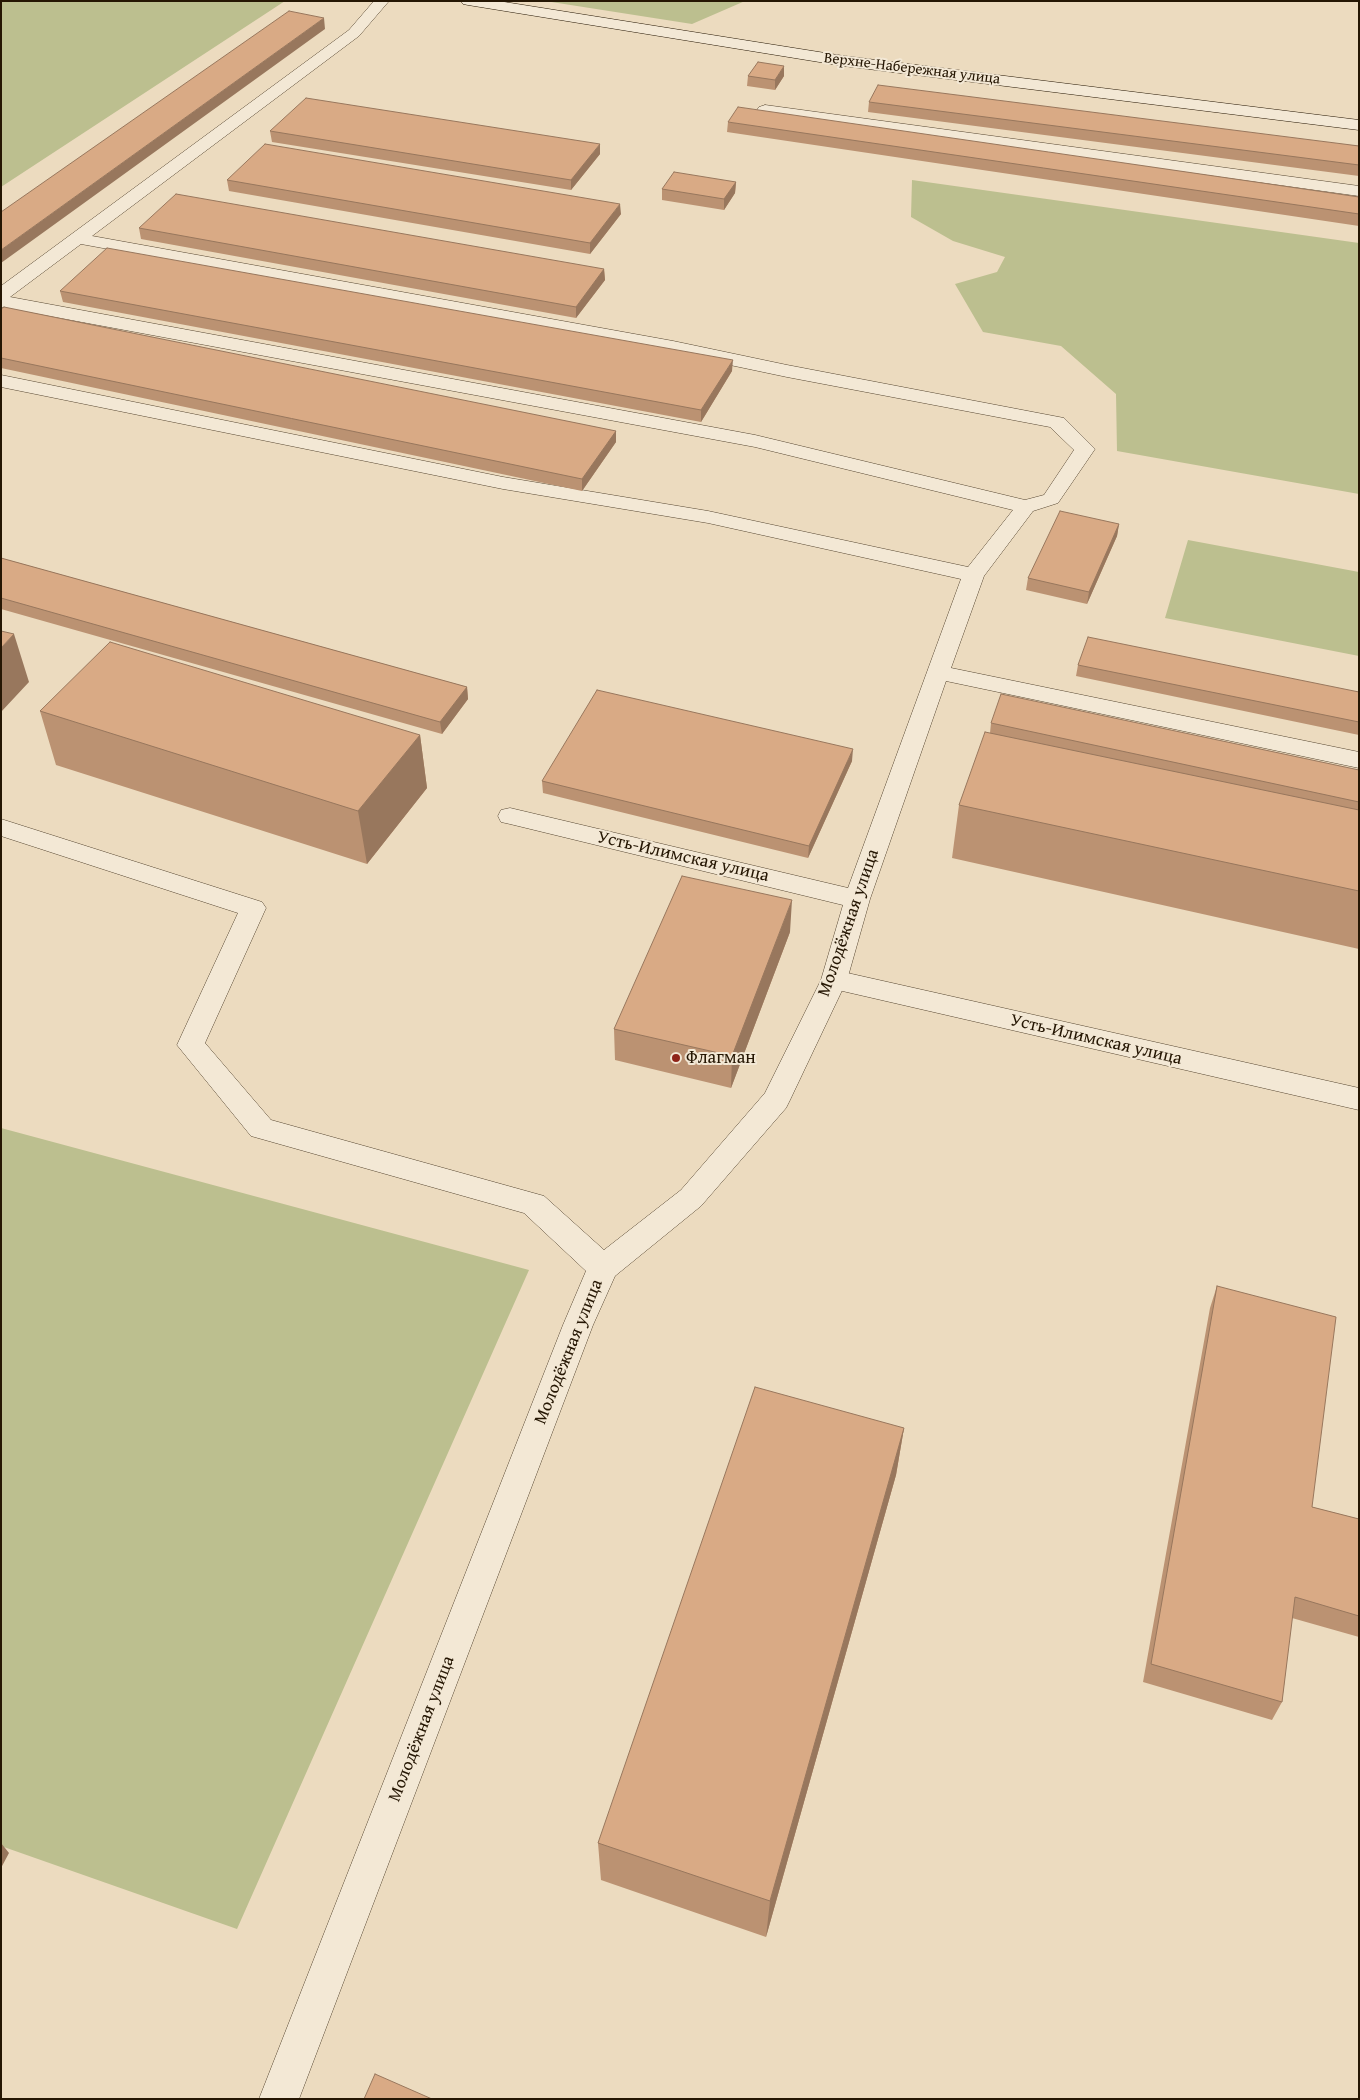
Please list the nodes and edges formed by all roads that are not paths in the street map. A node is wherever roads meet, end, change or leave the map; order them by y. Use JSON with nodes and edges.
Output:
{"nodes":[{"id":1,"x":382,"y":1,"type":"edge"},
{"id":2,"x":468,"y":1,"type":"edge"},
{"id":3,"x":765,"y":110,"type":"edge"},
{"id":4,"x":1359,"y":125,"type":"edge"},
{"id":5,"x":1359,"y":191,"type":"edge"},
{"id":6,"x":77,"y":238,"type":"junction"},
{"id":7,"x":1,"y":295,"type":"edge"},
{"id":8,"x":1,"y":301,"type":"edge"},
{"id":9,"x":1,"y":381,"type":"edge"},
{"id":10,"x":1026,"y":507,"type":"junction"},
{"id":11,"x":973,"y":575,"type":"junction"},
{"id":12,"x":937,"y":672,"type":"junction"},
{"id":13,"x":1359,"y":760,"type":"edge"},
{"id":14,"x":510,"y":816,"type":"dead end"},
{"id":15,"x":1,"y":827,"type":"edge"},
{"id":16,"x":857,"y":899,"type":"junction"},
{"id":17,"x":834,"y":980,"type":"junction"},
{"id":18,"x":1359,"y":1099,"type":"edge"},
{"id":19,"x":603,"y":1268,"type":"junction"},
{"id":20,"x":279,"y":2099,"type":"edge"}],
"edges":[{"from":1,"to":6,"type":"street"},
{"from":2,"to":4,"type":"street","name":"Верхне-Набережная улица"},
{"from":3,"to":5,"type":"street"},
{"from":6,"to":7,"type":"street"},
{"from":6,"to":10,"type":"street"},
{"from":8,"to":10,"type":"street"},
{"from":9,"to":11,"type":"street"},
{"from":10,"to":11,"type":"street","name":"Молодёжная улица"},
{"from":11,"to":12,"type":"street","name":"Молодёжная улица"},
{"from":12,"to":13,"type":"street"},
{"from":12,"to":16,"type":"street","name":"Молодёжная улица"},
{"from":14,"to":16,"type":"street","name":"Усть-Илимская улица"},
{"from":15,"to":19,"type":"street"},
{"from":16,"to":17,"type":"street","name":"Молодёжная улица"},
{"from":17,"to":18,"type":"street","name":"Усть-Илимская улица"},
{"from":17,"to":19,"type":"street","name":"Молодёжная улица"},
{"from":19,"to":20,"type":"street","name":"Молодёжная улица"}]}
